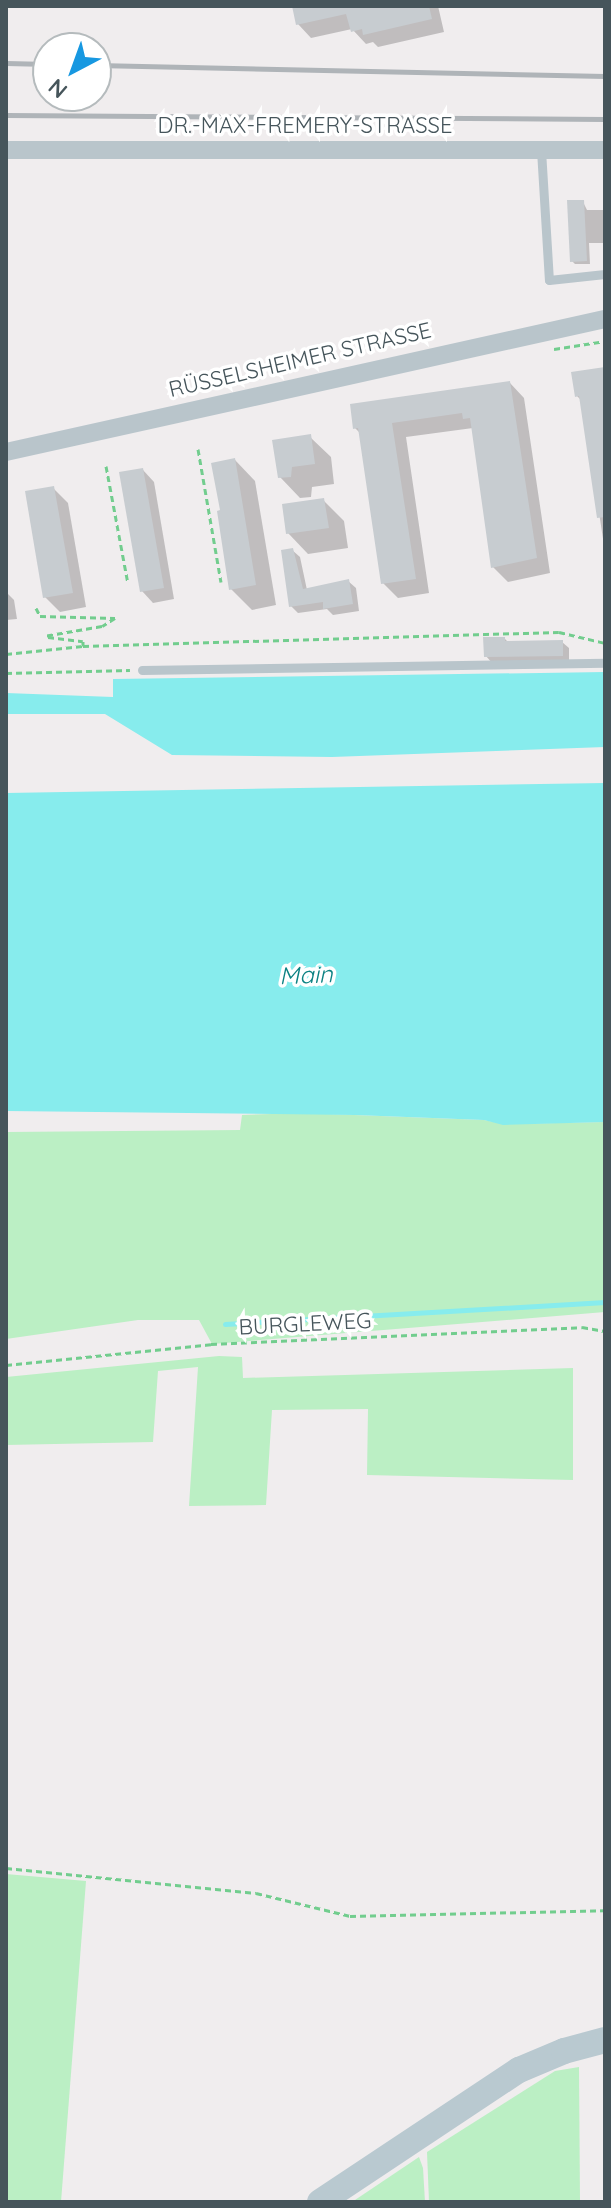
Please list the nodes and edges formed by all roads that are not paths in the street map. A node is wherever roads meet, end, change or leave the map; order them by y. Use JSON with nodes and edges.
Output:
{"nodes":[{"id":1,"x":6,"y":150,"type":"edge"},
{"id":2,"x":541,"y":150,"type":"junction"},
{"id":3,"x":605,"y":150,"type":"edge"},
{"id":4,"x":605,"y":274,"type":"edge"},
{"id":5,"x":605,"y":319,"type":"edge"},
{"id":6,"x":6,"y":452,"type":"edge"},
{"id":7,"x":605,"y":663,"type":"edge"},
{"id":8,"x":142,"y":670,"type":"road end"},
{"id":9,"x":605,"y":2040,"type":"edge"},
{"id":10,"x":320,"y":2202,"type":"edge"}],
"edges":[{"from":1,"to":2,"type":"street","name":"DR.-MAX-FREMERY-STRASSE"},
{"from":2,"to":3,"type":"street","name":"DR.-MAX-FREMERY-STRASSE"},
{"from":2,"to":4,"type":"lane"},
{"from":5,"to":6,"type":"street","name":"RÜSSELSHEIMER STRASSE"},
{"from":7,"to":8,"type":"lane"},
{"from":9,"to":10,"type":"street"}]}
